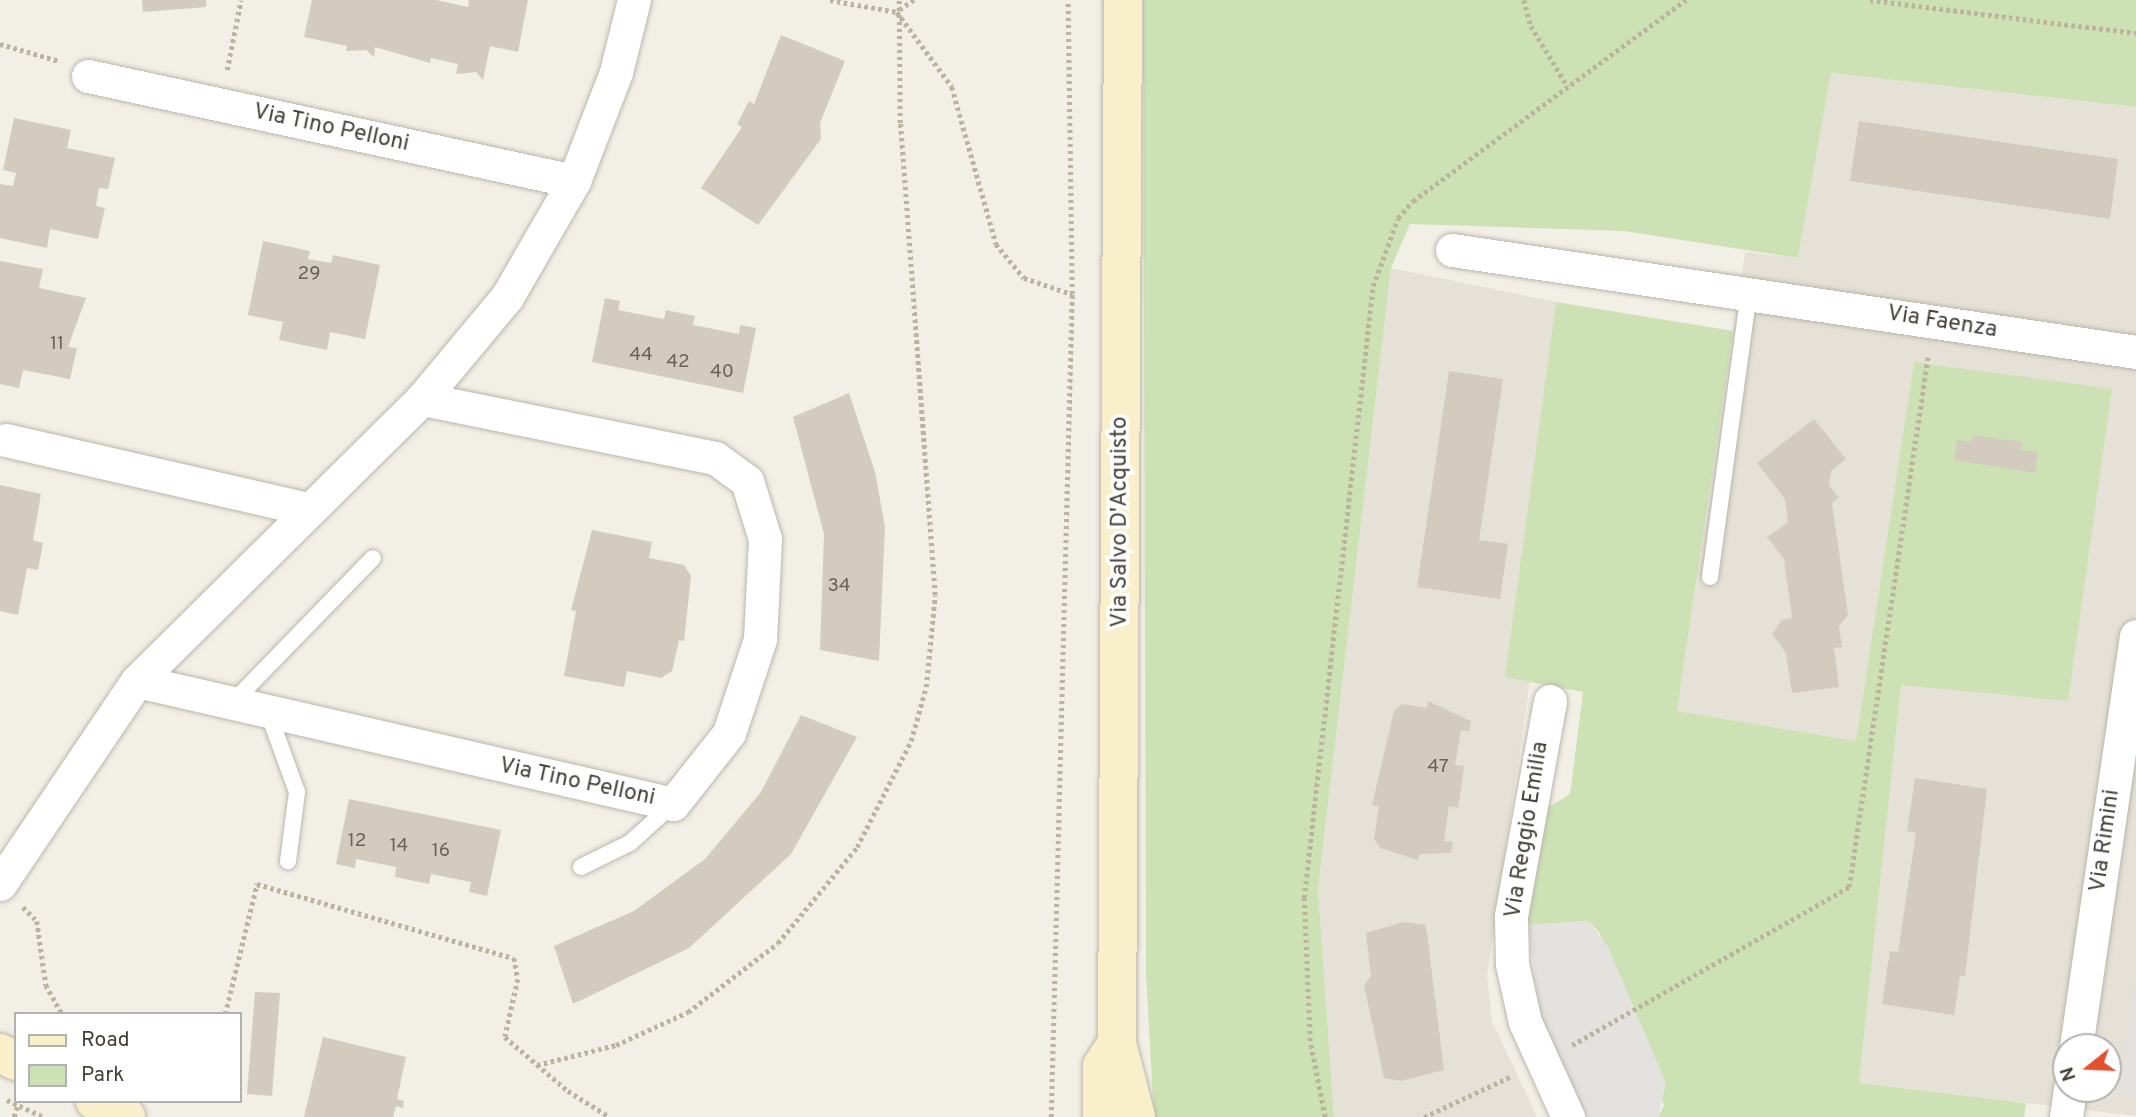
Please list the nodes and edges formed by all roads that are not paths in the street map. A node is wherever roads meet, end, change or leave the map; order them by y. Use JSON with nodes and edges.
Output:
{"nodes":[{"id":1,"x":634,"y":0,"type":"edge"},
{"id":2,"x":1123,"y":0,"type":"edge"},
{"id":3,"x":88,"y":76,"type":"road end"},
{"id":4,"x":574,"y":181,"type":"junction"},
{"id":5,"x":1452,"y":250,"type":"dead end"},
{"id":6,"x":1749,"y":295,"type":"junction"},
{"id":7,"x":2136,"y":352,"type":"edge"},
{"id":8,"x":422,"y":399,"type":"junction"},
{"id":9,"x":6,"y":440,"type":"dead end"},
{"id":10,"x":307,"y":509,"type":"junction"},
{"id":11,"x":373,"y":558,"type":"dead end"},
{"id":12,"x":1710,"y":577,"type":"dead end"},
{"id":13,"x":2136,"y":636,"type":"edge"},
{"id":14,"x":137,"y":681,"type":"junction"},
{"id":15,"x":1550,"y":701,"type":"dead end"},
{"id":16,"x":230,"y":705,"type":"junction"},
{"id":17,"x":269,"y":715,"type":"junction"},
{"id":18,"x":674,"y":804,"type":"junction"},
{"id":19,"x":288,"y":861,"type":"dead end"},
{"id":20,"x":581,"y":867,"type":"dead end"},
{"id":21,"x":9,"y":894,"type":"edge"},
{"id":22,"x":2078,"y":1033,"type":"edge"},
{"id":23,"x":1117,"y":1043,"type":"junction"},
{"id":24,"x":99,"y":1103,"type":"edge"},
{"id":25,"x":126,"y":1117,"type":"edge"},
{"id":26,"x":1102,"y":1117,"type":"edge"},
{"id":27,"x":1136,"y":1117,"type":"edge"},
{"id":28,"x":1568,"y":1117,"type":"edge"}],
"edges":[{"from":1,"to":4,"type":"street"},
{"from":2,"to":23,"type":"street","name":"Via Salvo D'Acquisto"},
{"from":3,"to":4,"type":"street","name":"Via Tino Pelloni"},
{"from":4,"to":8,"type":"street"},
{"from":5,"to":6,"type":"street","name":"Via Faenza"},
{"from":6,"to":7,"type":"street","name":"Via Faenza"},
{"from":6,"to":12,"type":"lane"},
{"from":8,"to":10,"type":"street"},
{"from":8,"to":18,"type":"street","name":"Via Tino Pelloni"},
{"from":9,"to":10,"type":"street"},
{"from":10,"to":14,"type":"street"},
{"from":11,"to":16,"type":"lane"},
{"from":13,"to":22,"type":"street","name":"Via Rimini"},
{"from":14,"to":16,"type":"street","name":"Via Tino Pelloni"},
{"from":14,"to":21,"type":"street"},
{"from":15,"to":28,"type":"street","name":"Via Reggio Emilia"},
{"from":16,"to":17,"type":"street","name":"Via Tino Pelloni"},
{"from":17,"to":18,"type":"street","name":"Via Tino Pelloni"},
{"from":17,"to":19,"type":"lane"},
{"from":18,"to":20,"type":"lane"},
{"from":23,"to":26,"type":"street","name":"Via Salvo D'Acquisto"},
{"from":23,"to":27,"type":"street","name":"Via Salvo D'Acquisto"},
{"from":24,"to":25,"type":"street"}]}
